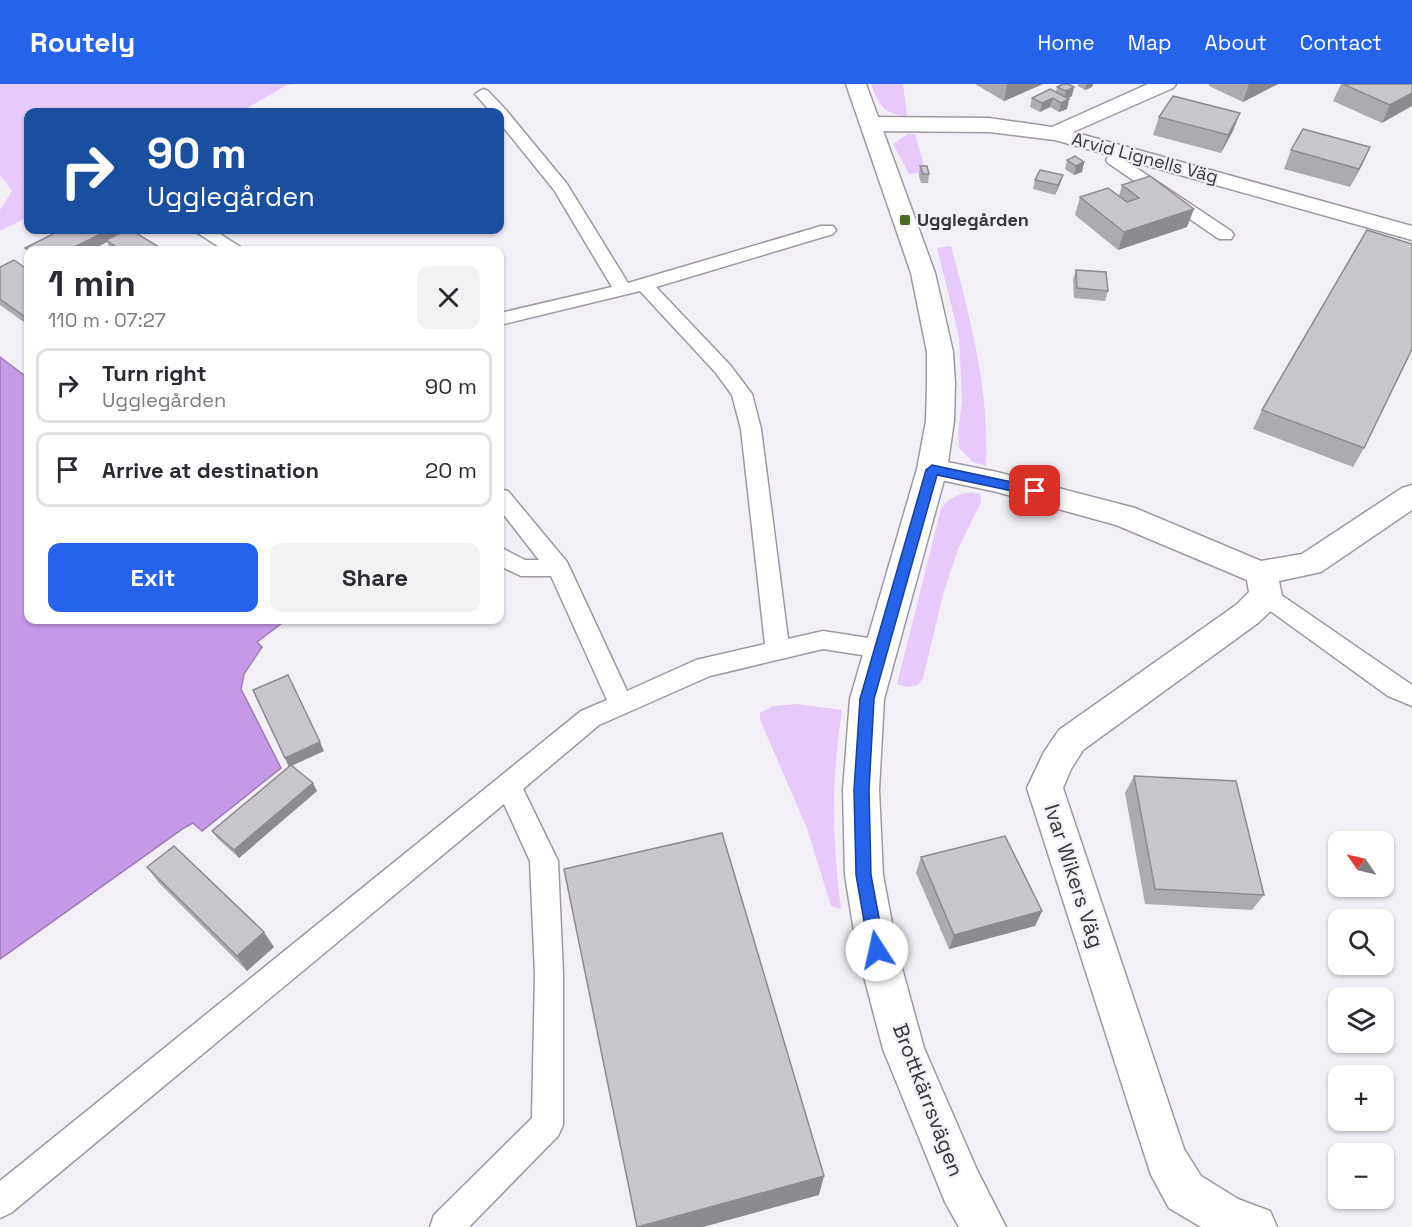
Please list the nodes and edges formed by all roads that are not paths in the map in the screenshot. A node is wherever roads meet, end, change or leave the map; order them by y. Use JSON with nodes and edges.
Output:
{"nodes":[{"id":1,"x":856,"y":84,"type":"edge"},
{"id":2,"x":1166,"y":84,"type":"edge"},
{"id":3,"x":483,"y":94,"type":"dead end"},
{"id":4,"x":495,"y":108,"type":"edge"},
{"id":5,"x":504,"y":119,"type":"edge"},
{"id":6,"x":872,"y":124,"type":"junction"},
{"id":7,"x":1057,"y":134,"type":"junction"},
{"id":8,"x":1121,"y":151,"type":"junction"},
{"id":9,"x":827,"y":230,"type":"dead end"},
{"id":10,"x":1412,"y":233,"type":"edge"},
{"id":11,"x":209,"y":234,"type":"edge"},
{"id":12,"x":1225,"y":235,"type":"dead end"},
{"id":13,"x":229,"y":246,"type":"edge"},
{"id":14,"x":644,"y":285,"type":"junction"},
{"id":15,"x":622,"y":291,"type":"junction"},
{"id":16,"x":504,"y":318,"type":"edge"},
{"id":17,"x":932,"y":470,"type":"junction"},
{"id":18,"x":1412,"y":495,"type":"edge"},
{"id":19,"x":504,"y":501,"type":"edge"},
{"id":20,"x":504,"y":557,"type":"edge"},
{"id":21,"x":559,"y":568,"type":"junction"},
{"id":22,"x":1264,"y":584,"type":"junction"},
{"id":23,"x":881,"y":649,"type":"junction"},
{"id":24,"x":778,"y":651,"type":"junction"},
{"id":25,"x":1412,"y":696,"type":"edge"},
{"id":26,"x":621,"y":704,"type":"junction"},
{"id":27,"x":508,"y":785,"type":"junction"},
{"id":28,"x":0,"y":1202,"type":"edge"},
{"id":29,"x":446,"y":1227,"type":"edge"},
{"id":30,"x":983,"y":1227,"type":"edge"},
{"id":31,"x":1254,"y":1227,"type":"edge"}],
"edges":[{"from":1,"to":6,"type":"street","name":"Brottkärrsvägen"},
{"from":2,"to":7,"type":"street"},
{"from":3,"to":4,"type":"lane"},
{"from":5,"to":15,"type":"lane"},
{"from":6,"to":7,"type":"street","name":"Arvid Lignells Väg"},
{"from":6,"to":17,"type":"street","name":"Brottkärrsvägen"},
{"from":7,"to":8,"type":"street","name":"Arvid Lignells Väg"},
{"from":8,"to":10,"type":"street","name":"Arvid Lignells Väg"},
{"from":8,"to":12,"type":"lane"},
{"from":9,"to":14,"type":"lane"},
{"from":11,"to":13,"type":"lane"},
{"from":14,"to":15,"type":"lane"},
{"from":14,"to":24,"type":"lane"},
{"from":15,"to":16,"type":"lane"},
{"from":17,"to":22,"type":"street"},
{"from":17,"to":23,"type":"street","name":"Brottkärrsvägen"},
{"from":18,"to":22,"type":"street"},
{"from":19,"to":21,"type":"lane"},
{"from":20,"to":21,"type":"lane"},
{"from":21,"to":26,"type":"lane"},
{"from":22,"to":25,"type":"lane"},
{"from":22,"to":31,"type":"street","name":"Ivar Wikers Väg"},
{"from":23,"to":24,"type":"lane"},
{"from":23,"to":30,"type":"street","name":"Brottkärrsvägen"},
{"from":24,"to":26,"type":"lane"},
{"from":26,"to":27,"type":"lane"},
{"from":27,"to":28,"type":"lane"},
{"from":27,"to":29,"type":"lane"}]}
